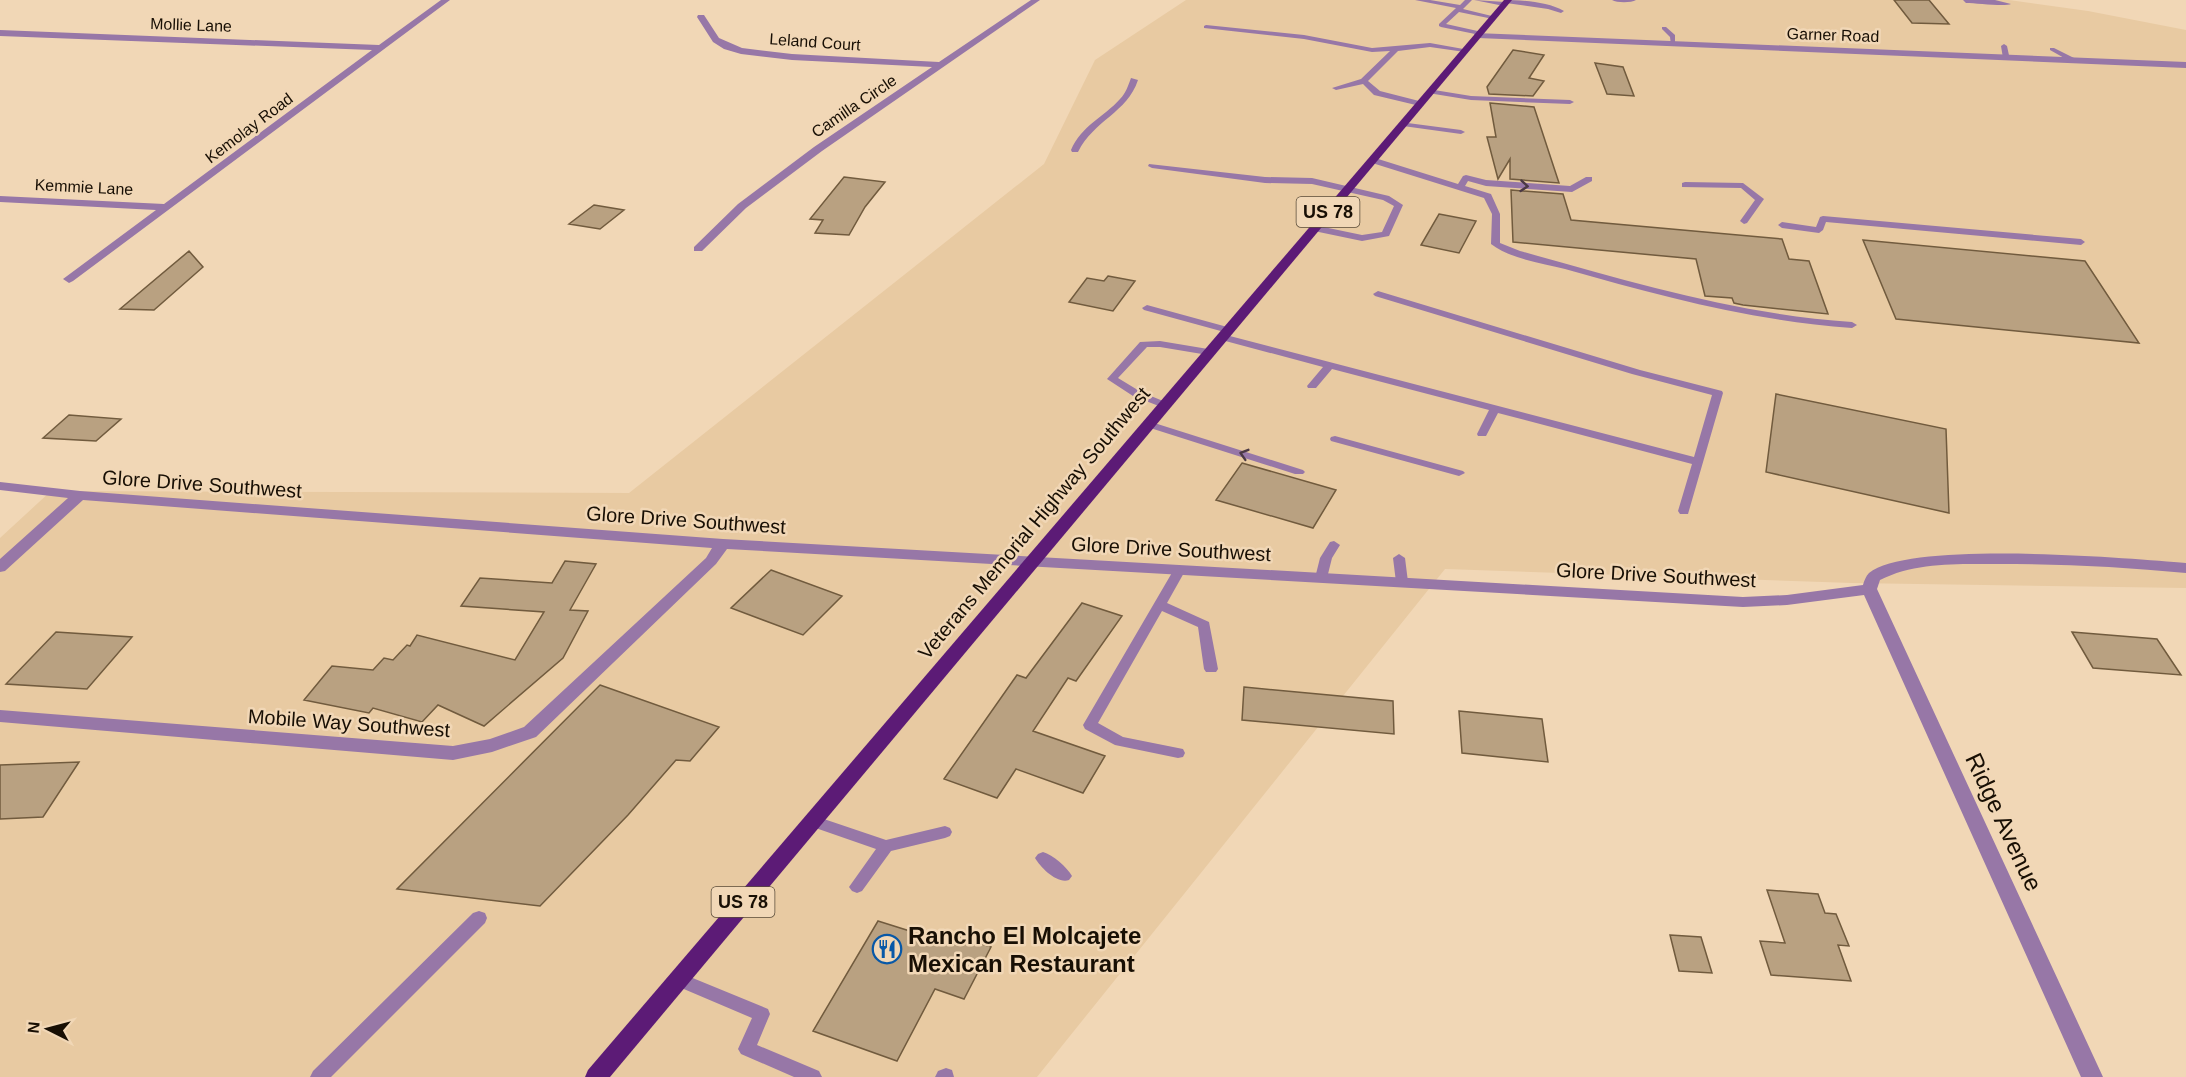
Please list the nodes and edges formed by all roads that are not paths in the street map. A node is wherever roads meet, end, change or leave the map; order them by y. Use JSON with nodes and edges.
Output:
{"nodes":[{"id":1,"x":446,"y":0,"type":"edge"},
{"id":2,"x":1036,"y":0,"type":"edge"},
{"id":3,"x":1418,"y":0,"type":"edge"},
{"id":4,"x":1468,"y":0,"type":"edge"},
{"id":5,"x":1477,"y":0,"type":"edge"},
{"id":6,"x":1615,"y":0,"type":"edge"},
{"id":7,"x":1633,"y":0,"type":"edge"},
{"id":8,"x":1966,"y":1,"type":"edge"},
{"id":9,"x":1506,"y":2,"type":"edge"},
{"id":10,"x":2008,"y":4,"type":"dead end"},
{"id":11,"x":1459,"y":9,"type":"junction"},
{"id":12,"x":1561,"y":12,"type":"dead end"},
{"id":13,"x":1493,"y":17,"type":"junction"},
{"id":14,"x":701,"y":18,"type":"dead end"},
{"id":15,"x":1206,"y":27,"type":"dead end"},
{"id":16,"x":1664,"y":28,"type":"dead end"},
{"id":17,"x":0,"y":33,"type":"edge"},
{"id":18,"x":1479,"y":34,"type":"junction"},
{"id":19,"x":1673,"y":44,"type":"junction"},
{"id":20,"x":2004,"y":46,"type":"dead end"},
{"id":21,"x":381,"y":48,"type":"junction"},
{"id":22,"x":1396,"y":49,"type":"junction"},
{"id":23,"x":2052,"y":49,"type":"dead end"},
{"id":24,"x":1465,"y":50,"type":"junction"},
{"id":25,"x":2007,"y":58,"type":"junction"},
{"id":26,"x":2076,"y":61,"type":"junction"},
{"id":27,"x":942,"y":65,"type":"junction"},
{"id":28,"x":2186,"y":65,"type":"edge"},
{"id":29,"x":1134,"y":80,"type":"dead end"},
{"id":30,"x":1364,"y":81,"type":"junction"},
{"id":31,"x":1336,"y":88,"type":"dead end"},
{"id":32,"x":1431,"y":91,"type":"junction"},
{"id":33,"x":1570,"y":102,"type":"dead end"},
{"id":34,"x":1420,"y":104,"type":"junction"},
{"id":35,"x":1403,"y":123,"type":"junction"},
{"id":36,"x":1461,"y":132,"type":"dead end"},
{"id":37,"x":1074,"y":150,"type":"dead end"},
{"id":38,"x":1372,"y":160,"type":"junction"},
{"id":39,"x":1152,"y":166,"type":"dead end"},
{"id":40,"x":1589,"y":179,"type":"dead end"},
{"id":41,"x":1685,"y":185,"type":"dead end"},
{"id":42,"x":1348,"y":188,"type":"junction"},
{"id":43,"x":1458,"y":188,"type":"junction"},
{"id":44,"x":0,"y":199,"type":"edge"},
{"id":45,"x":167,"y":207,"type":"junction"},
{"id":46,"x":1744,"y":221,"type":"dead end"},
{"id":47,"x":1782,"y":225,"type":"dead end"},
{"id":48,"x":1314,"y":228,"type":"junction"},
{"id":49,"x":2081,"y":242,"type":"dead end"},
{"id":50,"x":698,"y":249,"type":"dead end"},
{"id":51,"x":69,"y":279,"type":"dead end"},
{"id":52,"x":1378,"y":294,"type":"dead end"},
{"id":53,"x":1147,"y":308,"type":"dead end"},
{"id":54,"x":1852,"y":325,"type":"dead end"},
{"id":55,"x":1225,"y":334,"type":"junction"},
{"id":56,"x":1209,"y":352,"type":"junction"},
{"id":57,"x":1329,"y":366,"type":"junction"},
{"id":58,"x":1312,"y":386,"type":"dead end"},
{"id":59,"x":1164,"y":405,"type":"junction"},
{"id":60,"x":1495,"y":409,"type":"junction"},
{"id":61,"x":1148,"y":424,"type":"junction"},
{"id":62,"x":1482,"y":434,"type":"dead end"},
{"id":63,"x":1335,"y":439,"type":"dead end"},
{"id":64,"x":1698,"y":462,"type":"junction"},
{"id":65,"x":1299,"y":471,"type":"dead end"},
{"id":66,"x":1458,"y":473,"type":"dead end"},
{"id":67,"x":0,"y":486,"type":"edge"},
{"id":68,"x":80,"y":495,"type":"junction"},
{"id":69,"x":1684,"y":511,"type":"dead end"},
{"id":70,"x":723,"y":544,"type":"junction"},
{"id":71,"x":1334,"y":545,"type":"dead end"},
{"id":72,"x":1399,"y":558,"type":"dead end"},
{"id":73,"x":1030,"y":562,"type":"junction"},
{"id":74,"x":0,"y":567,"type":"edge"},
{"id":75,"x":2186,"y":568,"type":"edge"},
{"id":76,"x":1179,"y":571,"type":"junction"},
{"id":77,"x":1321,"y":578,"type":"junction"},
{"id":78,"x":1402,"y":582,"type":"junction"},
{"id":79,"x":1869,"y":589,"type":"junction"},
{"id":80,"x":1160,"y":605,"type":"junction"},
{"id":81,"x":1211,"y":669,"type":"dead end"},
{"id":82,"x":0,"y":716,"type":"edge"},
{"id":83,"x":1178,"y":753,"type":"dead end"},
{"id":84,"x":812,"y":821,"type":"junction"},
{"id":85,"x":945,"y":831,"type":"dead end"},
{"id":86,"x":886,"y":846,"type":"junction"},
{"id":87,"x":1043,"y":858,"type":"dead end"},
{"id":88,"x":1064,"y":876,"type":"dead end"},
{"id":89,"x":857,"y":887,"type":"dead end"},
{"id":90,"x":479,"y":918,"type":"dead end"},
{"id":91,"x":678,"y":979,"type":"junction"},
{"id":92,"x":601,"y":1075,"type":"edge"},
{"id":93,"x":319,"y":1077,"type":"edge"},
{"id":94,"x":813,"y":1077,"type":"edge"},
{"id":95,"x":2092,"y":1077,"type":"edge"}],
"edges":[{"from":1,"to":21,"type":"street","name":"Kemolay Road"},
{"from":2,"to":27,"type":"street","name":"Camilla Circle"},
{"from":3,"to":11,"type":"lane"},
{"from":4,"to":11,"type":"lane"},
{"from":5,"to":9,"type":"lane"},
{"from":6,"to":7,"type":"lane"},
{"from":8,"to":10,"type":"lane"},
{"from":9,"to":12,"type":"lane"},
{"from":9,"to":13,"type":"main road","name":"Veterans Memorial Highway Southwest","number":"US 78"},
{"from":11,"to":13,"type":"lane"},
{"from":11,"to":18,"type":"lane"},
{"from":13,"to":18,"type":"main road","name":"Veterans Memorial Highway Southwest","number":"US 78"},
{"from":14,"to":27,"type":"street","name":"Leland Court"},
{"from":15,"to":22,"type":"lane"},
{"from":16,"to":19,"type":"lane"},
{"from":17,"to":21,"type":"street","name":"Mollie Lane"},
{"from":18,"to":19,"type":"street","name":"Garner Road"},
{"from":18,"to":24,"type":"main road","name":"Veterans Memorial Highway Southwest","number":"US 78"},
{"from":19,"to":25,"type":"street","name":"Garner Road"},
{"from":20,"to":25,"type":"lane"},
{"from":21,"to":45,"type":"street","name":"Kemolay Road"},
{"from":22,"to":24,"type":"lane"},
{"from":22,"to":30,"type":"lane"},
{"from":23,"to":26,"type":"lane"},
{"from":24,"to":32,"type":"main road","name":"Veterans Memorial Highway Southwest","number":"US 78"},
{"from":25,"to":26,"type":"street","name":"Garner Road"},
{"from":26,"to":28,"type":"street","name":"Garner Road"},
{"from":27,"to":50,"type":"street","name":"Camilla Circle"},
{"from":29,"to":37,"type":"lane"},
{"from":30,"to":31,"type":"lane"},
{"from":30,"to":34,"type":"lane"},
{"from":32,"to":33,"type":"lane"},
{"from":32,"to":34,"type":"main road","name":"Veterans Memorial Highway Southwest","number":"US 78"},
{"from":34,"to":35,"type":"main road","name":"Veterans Memorial Highway Southwest","number":"US 78"},
{"from":35,"to":36,"type":"lane"},
{"from":35,"to":38,"type":"main road","name":"Veterans Memorial Highway Southwest","number":"US 78"},
{"from":38,"to":42,"type":"main road","name":"Veterans Memorial Highway Southwest","number":"US 78"},
{"from":38,"to":43,"type":"lane"},
{"from":39,"to":42,"type":"lane"},
{"from":43,"to":40,"type":"lane","one_way":true},
{"from":41,"to":46,"type":"lane"},
{"from":42,"to":48,"type":"main road","name":"Veterans Memorial Highway Southwest","number":"US 78"},
{"from":42,"to":48,"type":"lane"},
{"from":43,"to":54,"type":"lane"},
{"from":44,"to":45,"type":"street","name":"Kemmie Lane"},
{"from":45,"to":51,"type":"street","name":"Kemolay Road"},
{"from":47,"to":49,"type":"lane"},
{"from":48,"to":55,"type":"main road","name":"Veterans Memorial Highway Southwest","number":"US 78"},
{"from":52,"to":64,"type":"lane"},
{"from":53,"to":55,"type":"lane"},
{"from":55,"to":56,"type":"main road","name":"Veterans Memorial Highway Southwest","number":"US 78"},
{"from":55,"to":57,"type":"lane"},
{"from":56,"to":59,"type":"main road","name":"Veterans Memorial Highway Southwest","number":"US 78"},
{"from":56,"to":59,"type":"lane"},
{"from":57,"to":58,"type":"lane"},
{"from":57,"to":60,"type":"lane"},
{"from":59,"to":61,"type":"main road","name":"Veterans Memorial Highway Southwest","number":"US 78"},
{"from":60,"to":62,"type":"lane"},
{"from":60,"to":64,"type":"lane"},
{"from":65,"to":61,"type":"lane","one_way":true},
{"from":61,"to":73,"type":"main road","name":"Veterans Memorial Highway Southwest","number":"US 78"},
{"from":63,"to":66,"type":"lane"},
{"from":64,"to":69,"type":"lane"},
{"from":67,"to":68,"type":"street","name":"Glore Drive Southwest"},
{"from":68,"to":70,"type":"street","name":"Glore Drive Southwest"},
{"from":68,"to":74,"type":"street"},
{"from":70,"to":73,"type":"street","name":"Glore Drive Southwest"},
{"from":70,"to":82,"type":"street","name":"Mobile Way Southwest"},
{"from":71,"to":77,"type":"lane"},
{"from":72,"to":78,"type":"lane"},
{"from":73,"to":76,"type":"street","name":"Glore Drive Southwest"},
{"from":73,"to":84,"type":"main road","name":"Veterans Memorial Highway Southwest","number":"US 78"},
{"from":75,"to":79,"type":"street"},
{"from":76,"to":77,"type":"street","name":"Glore Drive Southwest"},
{"from":76,"to":80,"type":"lane"},
{"from":77,"to":78,"type":"street","name":"Glore Drive Southwest"},
{"from":78,"to":79,"type":"street","name":"Glore Drive Southwest"},
{"from":79,"to":95,"type":"street","name":"Ridge Avenue"},
{"from":80,"to":81,"type":"lane"},
{"from":80,"to":83,"type":"lane"},
{"from":84,"to":86,"type":"lane"},
{"from":84,"to":91,"type":"main road","name":"Veterans Memorial Highway Southwest","number":"US 78"},
{"from":85,"to":86,"type":"lane"},
{"from":86,"to":89,"type":"lane"},
{"from":87,"to":88,"type":"lane"},
{"from":90,"to":93,"type":"lane"},
{"from":91,"to":92,"type":"main road","name":"Veterans Memorial Highway Southwest","number":"US 78"},
{"from":91,"to":94,"type":"lane"}]}
